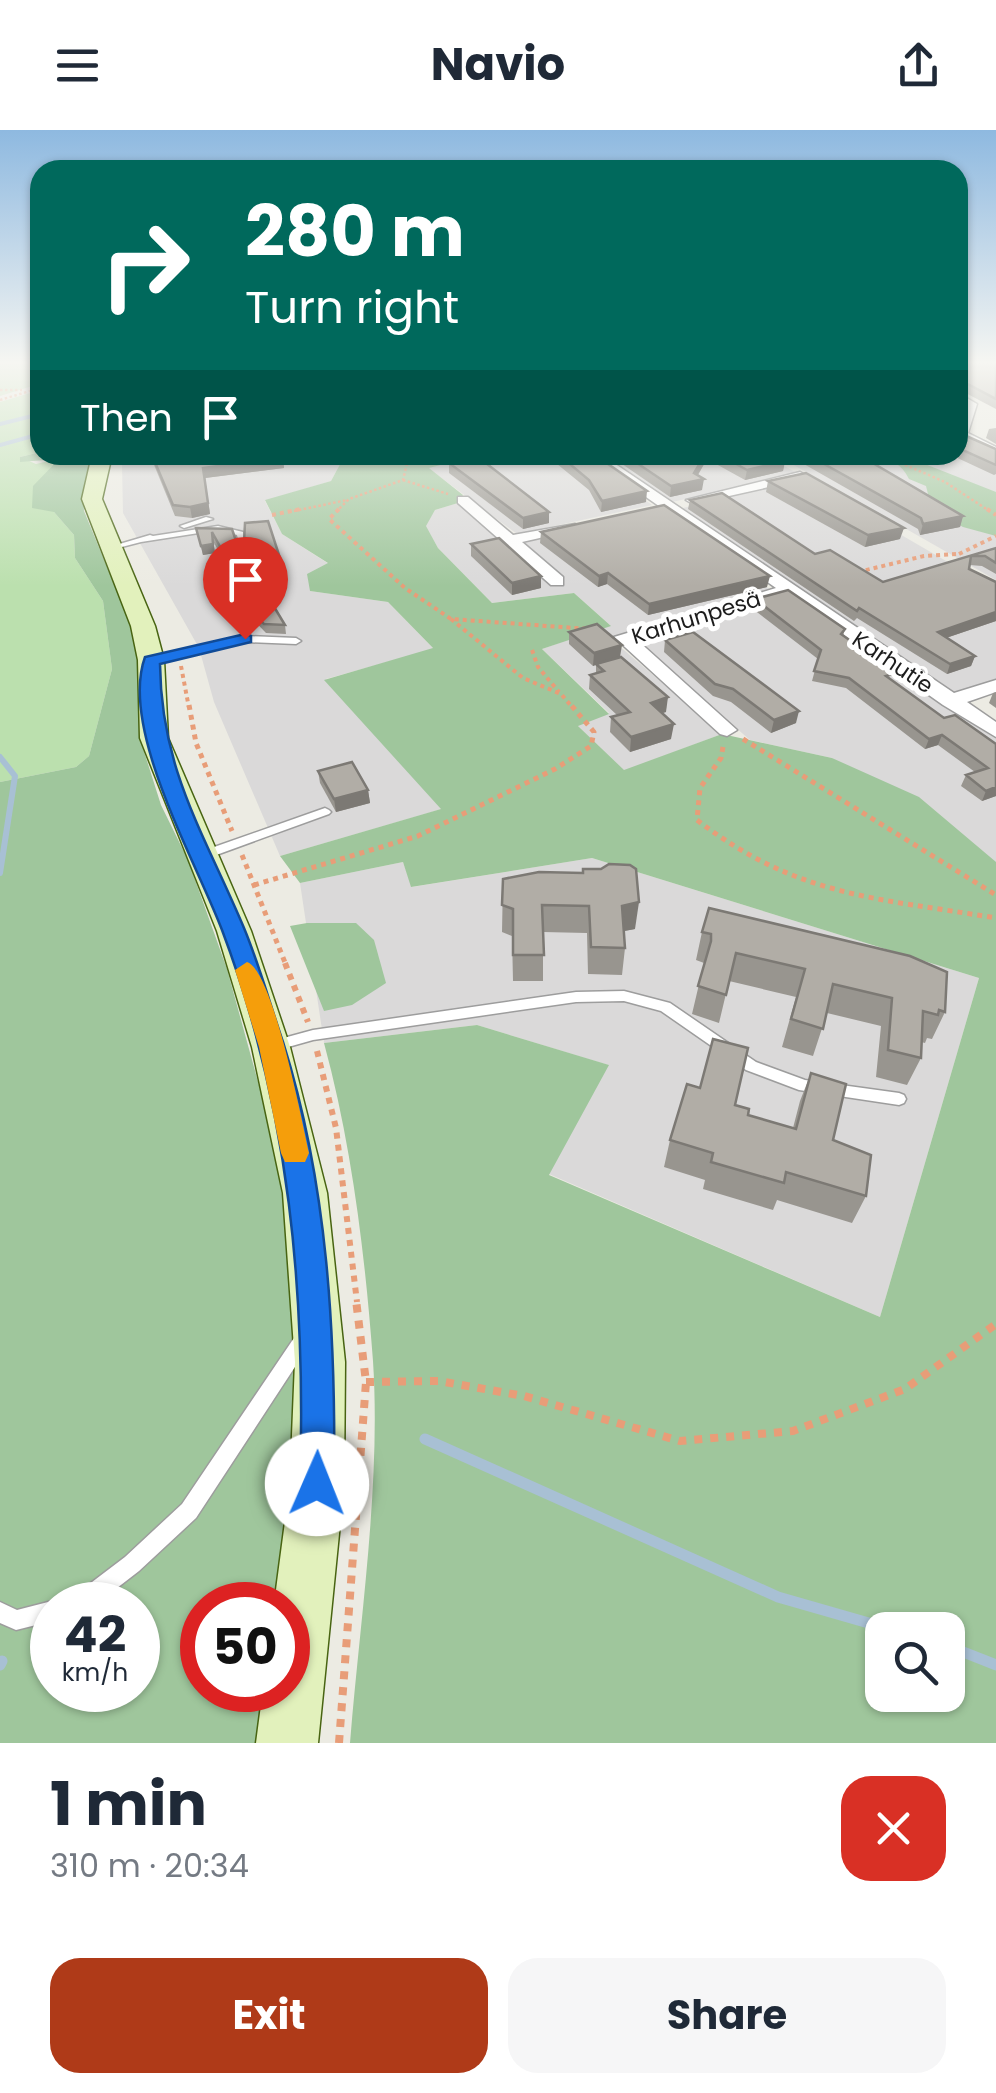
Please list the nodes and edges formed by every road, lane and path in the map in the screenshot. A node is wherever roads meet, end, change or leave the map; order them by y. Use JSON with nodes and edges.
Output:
{"nodes":[{"id":1,"x":968,"y":438,"type":"edge"},
{"id":2,"x":996,"y":452,"type":"edge"},
{"id":3,"x":104,"y":465,"type":"edge"},
{"id":4,"x":154,"y":465,"type":"edge"},
{"id":5,"x":407,"y":465,"type":"edge"},
{"id":6,"x":608,"y":465,"type":"edge"},
{"id":7,"x":788,"y":465,"type":"edge"},
{"id":8,"x":905,"y":465,"type":"edge"},
{"id":9,"x":154,"y":469,"type":"edge"},
{"id":10,"x":403,"y":480,"type":"junction"},
{"id":11,"x":350,"y":499,"type":"junction"},
{"id":12,"x":463,"y":500,"type":"joint"},
{"id":13,"x":669,"y":506,"type":"junction"},
{"id":14,"x":640,"y":512,"type":"edge"},
{"id":15,"x":272,"y":514,"type":"dead end"},
{"id":16,"x":996,"y":515,"type":"edge"},
{"id":17,"x":209,"y":519,"type":"edge"},
{"id":18,"x":582,"y":524,"type":"edge"},
{"id":19,"x":996,"y":536,"type":"edge"},
{"id":20,"x":512,"y":540,"type":"junction"},
{"id":21,"x":126,"y":544,"type":"junction"},
{"id":22,"x":243,"y":545,"type":"edge"},
{"id":23,"x":958,"y":554,"type":"junction"},
{"id":24,"x":895,"y":556,"type":"dead end"},
{"id":25,"x":903,"y":561,"type":"junction"},
{"id":26,"x":963,"y":562,"type":"edge"},
{"id":27,"x":845,"y":576,"type":"edge"},
{"id":28,"x":557,"y":581,"type":"dead end"},
{"id":29,"x":787,"y":590,"type":"junction"},
{"id":30,"x":451,"y":618,"type":"junction"},
{"id":31,"x":623,"y":637,"type":"junction"},
{"id":32,"x":296,"y":641,"type":"dead end"},
{"id":33,"x":532,"y":650,"type":"dead end"},
{"id":34,"x":151,"y":660,"type":"junction"},
{"id":35,"x":996,"y":686,"type":"edge"},
{"id":36,"x":562,"y":694,"type":"junction"},
{"id":37,"x":950,"y":701,"type":"junction"},
{"id":38,"x":727,"y":730,"type":"junction"},
{"id":39,"x":996,"y":731,"type":"edge"},
{"id":40,"x":325,"y":812,"type":"dead end"},
{"id":41,"x":204,"y":855,"type":"junction"},
{"id":42,"x":254,"y":886,"type":"dead end"},
{"id":43,"x":996,"y":895,"type":"edge"},
{"id":44,"x":996,"y":918,"type":"edge"},
{"id":45,"x":272,"y":1047,"type":"junction"},
{"id":46,"x":899,"y":1098,"type":"dead end"},
{"id":47,"x":317,"y":1318,"type":"junction"},
{"id":48,"x":996,"y":1324,"type":"edge"},
{"id":49,"x":366,"y":1382,"type":"dead end"},
{"id":50,"x":108,"y":1582,"type":"edge"},
{"id":51,"x":0,"y":1612,"type":"edge"},
{"id":52,"x":30,"y":1616,"type":"edge"},
{"id":53,"x":287,"y":1743,"type":"edge"}],
"edges":[{"from":1,"to":2,"type":"street"},
{"from":3,"to":21,"type":"main road"},
{"from":4,"to":9,"type":"path"},
{"from":5,"to":10,"type":"path"},
{"from":6,"to":13,"type":"street","name":"Karhutie"},
{"from":7,"to":13,"type":"street"},
{"from":8,"to":16,"type":"path"},
{"from":10,"to":11,"type":"path"},
{"from":10,"to":12,"type":"path"},
{"from":11,"to":15,"type":"path"},
{"from":11,"to":30,"type":"path"},
{"from":12,"to":20,"type":"street"},
{"from":13,"to":14,"type":"street"},
{"from":13,"to":29,"type":"street","name":"Karhutie"},
{"from":17,"to":21,"type":"lane"},
{"from":18,"to":20,"type":"street"},
{"from":19,"to":23,"type":"path"},
{"from":20,"to":28,"type":"street"},
{"from":21,"to":22,"type":"lane"},
{"from":21,"to":34,"type":"main road"},
{"from":23,"to":25,"type":"path"},
{"from":23,"to":26,"type":"path"},
{"from":24,"to":25,"type":"path"},
{"from":25,"to":27,"type":"path"},
{"from":29,"to":31,"type":"street","name":"Karhunpesä"},
{"from":29,"to":37,"type":"street","name":"Karhutie"},
{"from":30,"to":31,"type":"path"},
{"from":30,"to":36,"type":"path"},
{"from":31,"to":38,"type":"street","name":"Karhunpesä"},
{"from":32,"to":34,"type":"lane"},
{"from":33,"to":36,"type":"path"},
{"from":34,"to":41,"type":"main road"},
{"from":35,"to":37,"type":"street"},
{"from":36,"to":42,"type":"path"},
{"from":37,"to":39,"type":"street","name":"Karhutie"},
{"from":38,"to":43,"type":"path"},
{"from":38,"to":44,"type":"path"},
{"from":40,"to":41,"type":"lane"},
{"from":41,"to":45,"type":"main road"},
{"from":45,"to":46,"type":"lane"},
{"from":45,"to":47,"type":"main road"},
{"from":47,"to":50,"type":"lane"},
{"from":47,"to":53,"type":"main road"},
{"from":48,"to":49,"type":"path"},
{"from":51,"to":52,"type":"lane"}]}
